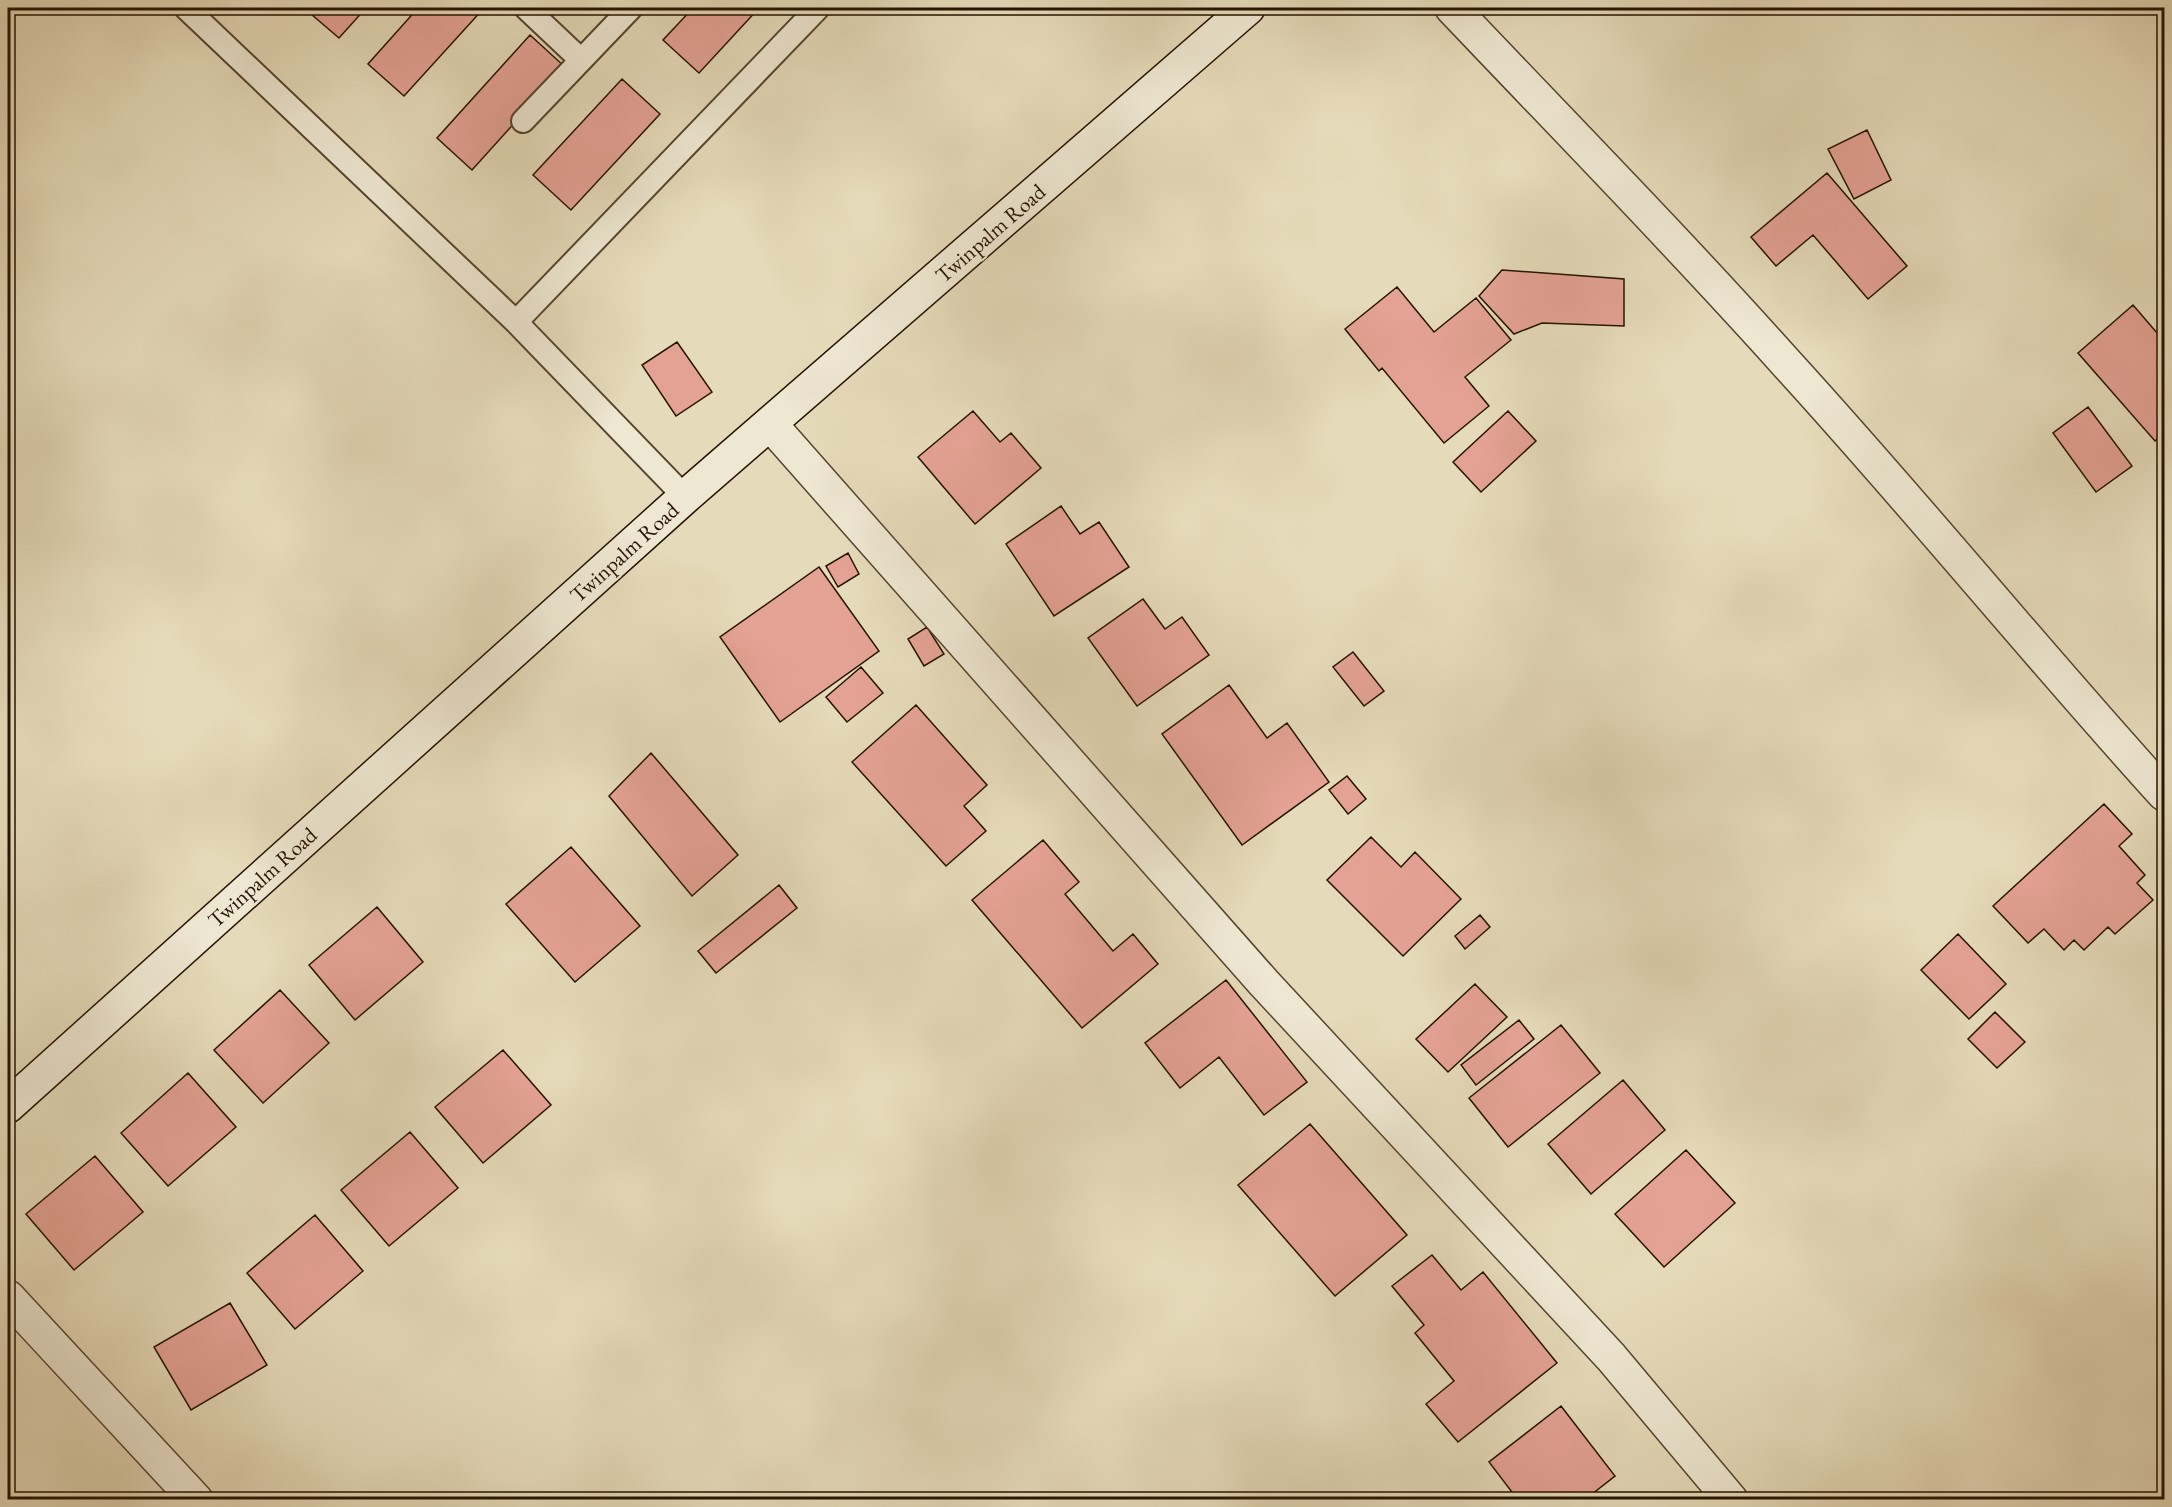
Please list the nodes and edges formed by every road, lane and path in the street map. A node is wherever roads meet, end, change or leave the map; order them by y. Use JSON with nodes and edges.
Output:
{"nodes":[{"id":1,"x":186,"y":8,"type":"edge"},
{"id":2,"x":526,"y":8,"type":"edge"},
{"id":3,"x":631,"y":8,"type":"edge"},
{"id":4,"x":818,"y":8,"type":"edge"},
{"id":5,"x":1248,"y":8,"type":"edge"},
{"id":6,"x":1452,"y":8,"type":"edge"},
{"id":7,"x":581,"y":60,"type":"junction"},
{"id":8,"x":523,"y":121,"type":"dead end"},
{"id":9,"x":516,"y":322,"type":"junction"},
{"id":10,"x":771,"y":425,"type":"junction"},
{"id":11,"x":686,"y":497,"type":"junction"},
{"id":12,"x":2164,"y":794,"type":"edge"},
{"id":13,"x":15,"y":1093,"type":"edge"},
{"id":14,"x":8,"y":1297,"type":"edge"},
{"id":15,"x":195,"y":1500,"type":"edge"},
{"id":16,"x":1731,"y":1500,"type":"edge"}],
"edges":[{"from":1,"to":9,"type":"lane"},
{"from":2,"to":7,"type":"lane"},
{"from":3,"to":7,"type":"lane"},
{"from":4,"to":9,"type":"lane"},
{"from":5,"to":10,"type":"street","name":"Twinpalm Road"},
{"from":6,"to":12,"type":"street"},
{"from":7,"to":8,"type":"lane"},
{"from":9,"to":11,"type":"lane"},
{"from":10,"to":11,"type":"street","name":"Twinpalm Road"},
{"from":10,"to":16,"type":"street"},
{"from":11,"to":13,"type":"street","name":"Twinpalm Road"},
{"from":14,"to":15,"type":"street"}]}
